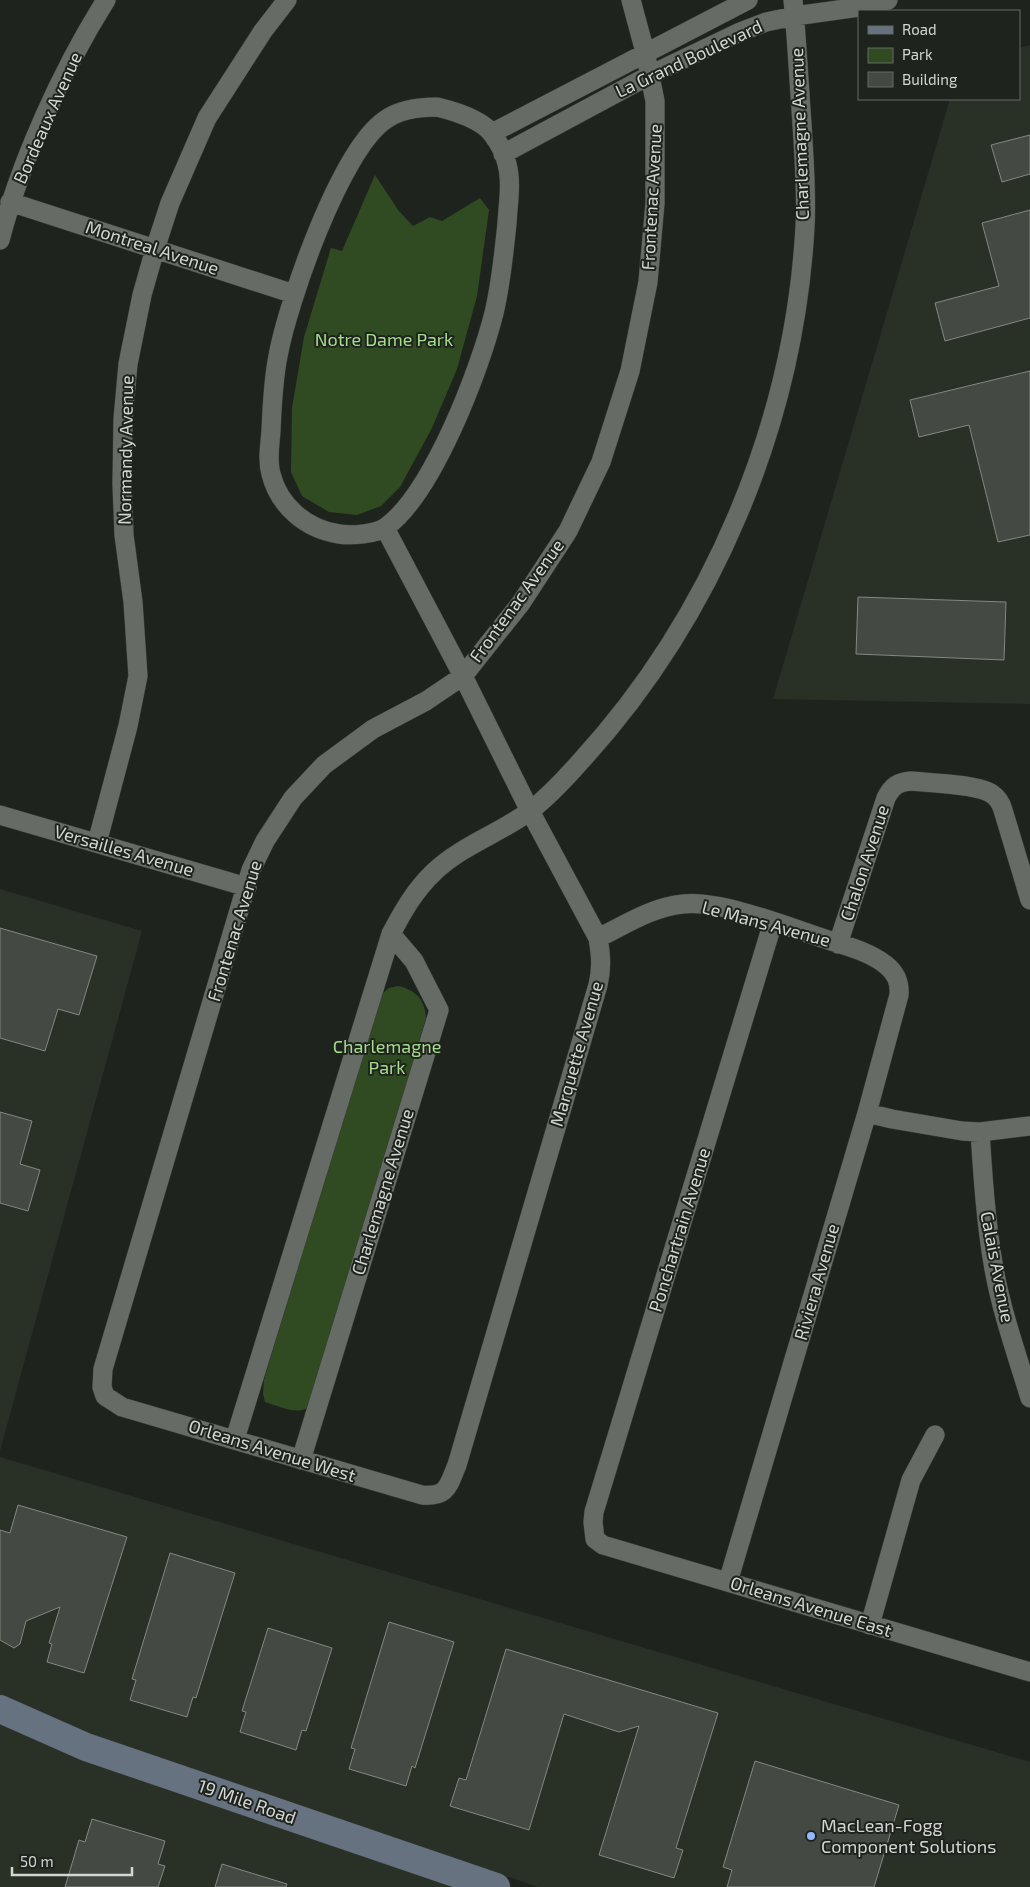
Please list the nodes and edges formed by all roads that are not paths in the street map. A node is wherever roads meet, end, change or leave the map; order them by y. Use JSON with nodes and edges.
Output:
{"nodes":[{"id":1,"x":106,"y":0,"type":"edge"},
{"id":2,"x":287,"y":0,"type":"edge"},
{"id":3,"x":631,"y":0,"type":"edge"},
{"id":4,"x":748,"y":0,"type":"edge"},
{"id":5,"x":888,"y":0,"type":"edge"},
{"id":6,"x":794,"y":8,"type":"edge"},
{"id":7,"x":645,"y":52,"type":"junction"},
{"id":8,"x":650,"y":74,"type":"junction"},
{"id":9,"x":492,"y":132,"type":"junction"},
{"id":10,"x":503,"y":154,"type":"junction"},
{"id":11,"x":10,"y":202,"type":"junction"},
{"id":12,"x":0,"y":240,"type":"edge"},
{"id":13,"x":155,"y":249,"type":"junction"},
{"id":14,"x":294,"y":294,"type":"junction"},
{"id":15,"x":385,"y":528,"type":"junction"},
{"id":16,"x":463,"y":676,"type":"junction"},
{"id":17,"x":530,"y":811,"type":"junction"},
{"id":18,"x":0,"y":815,"type":"edge"},
{"id":19,"x":97,"y":843,"type":"junction"},
{"id":20,"x":247,"y":887,"type":"junction"},
{"id":21,"x":1030,"y":900,"type":"edge"},
{"id":22,"x":774,"y":922,"type":"junction"},
{"id":23,"x":391,"y":934,"type":"junction"},
{"id":24,"x":598,"y":938,"type":"junction"},
{"id":25,"x":838,"y":944,"type":"junction"},
{"id":26,"x":899,"y":980,"type":"joint"},
{"id":27,"x":866,"y":1113,"type":"junction"},
{"id":28,"x":1030,"y":1126,"type":"edge"},
{"id":29,"x":980,"y":1132,"type":"junction"},
{"id":30,"x":105,"y":1396,"type":"joint"},
{"id":31,"x":1030,"y":1398,"type":"edge"},
{"id":32,"x":935,"y":1435,"type":"dead end"},
{"id":33,"x":235,"y":1439,"type":"junction"},
{"id":34,"x":301,"y":1460,"type":"junction"},
{"id":35,"x":441,"y":1494,"type":"joint"},
{"id":36,"x":595,"y":1539,"type":"joint"},
{"id":37,"x":728,"y":1582,"type":"junction"},
{"id":38,"x":870,"y":1625,"type":"junction"},
{"id":39,"x":1030,"y":1672,"type":"edge"},
{"id":40,"x":0,"y":1709,"type":"edge"},
{"id":41,"x":496,"y":1887,"type":"edge"}],
"edges":[{"from":1,"to":11,"type":"street","name":"Bordeaux Avenue"},
{"from":2,"to":13,"type":"street","name":"Normandy Avenue"},
{"from":3,"to":7,"type":"street","name":"Frontenac Avenue"},
{"from":4,"to":7,"type":"street","name":"La Grand Boulevard"},
{"from":5,"to":6,"type":"street","name":"La Grand Boulevard"},
{"from":6,"to":8,"type":"street","name":"La Grand Boulevard"},
{"from":6,"to":17,"type":"street","name":"Charlemagne Avenue"},
{"from":7,"to":8,"type":"street","name":"Frontenac Avenue"},
{"from":7,"to":9,"type":"street","name":"La Grand Boulevard"},
{"from":8,"to":10,"type":"street","name":"La Grand Boulevard"},
{"from":8,"to":16,"type":"street","name":"Frontenac Avenue"},
{"from":9,"to":10,"type":"street"},
{"from":9,"to":14,"type":"street"},
{"from":10,"to":15,"type":"street"},
{"from":11,"to":12,"type":"street","name":"Bordeaux Avenue"},
{"from":11,"to":13,"type":"street","name":"Montreal Avenue"},
{"from":13,"to":14,"type":"street","name":"Montreal Avenue"},
{"from":13,"to":19,"type":"street","name":"Normandy Avenue"},
{"from":14,"to":15,"type":"street"},
{"from":15,"to":16,"type":"street","name":"Marquette Avenue"},
{"from":16,"to":17,"type":"street","name":"Marquette Avenue"},
{"from":16,"to":20,"type":"street","name":"Frontenac Avenue"},
{"from":17,"to":23,"type":"street","name":"Charlemagne Avenue"},
{"from":17,"to":24,"type":"street","name":"Marquette Avenue"},
{"from":18,"to":19,"type":"street","name":"Versailles Avenue"},
{"from":19,"to":20,"type":"street","name":"Versailles Avenue"},
{"from":20,"to":30,"type":"street","name":"Frontenac Avenue"},
{"from":21,"to":25,"type":"street","name":"Chalon Avenue"},
{"from":22,"to":24,"type":"street","name":"Le Mans Avenue"},
{"from":22,"to":25,"type":"street","name":"Le Mans Avenue"},
{"from":22,"to":36,"type":"street","name":"Ponchartrain Avenue"},
{"from":23,"to":33,"type":"street","name":"Charlemagne Avenue"},
{"from":23,"to":34,"type":"street","name":"Charlemagne Avenue"},
{"from":24,"to":35,"type":"street","name":"Marquette Avenue"},
{"from":25,"to":26,"type":"street","name":"Le Mans Avenue"},
{"from":26,"to":27,"type":"street","name":"Riviera Avenue"},
{"from":27,"to":29,"type":"street"},
{"from":27,"to":37,"type":"street","name":"Riviera Avenue"},
{"from":28,"to":29,"type":"street"},
{"from":29,"to":31,"type":"street","name":"Calais Avenue"},
{"from":30,"to":33,"type":"street","name":"Orleans Avenue West"},
{"from":32,"to":38,"type":"street"},
{"from":33,"to":34,"type":"street","name":"Orleans Avenue West"},
{"from":34,"to":35,"type":"street","name":"Orleans Avenue West"},
{"from":36,"to":37,"type":"street","name":"Orleans Avenue East"},
{"from":37,"to":38,"type":"street","name":"Orleans Avenue East"},
{"from":38,"to":39,"type":"street","name":"Orleans Avenue East"},
{"from":40,"to":41,"type":"street","name":"19 Mile Road"}]}
